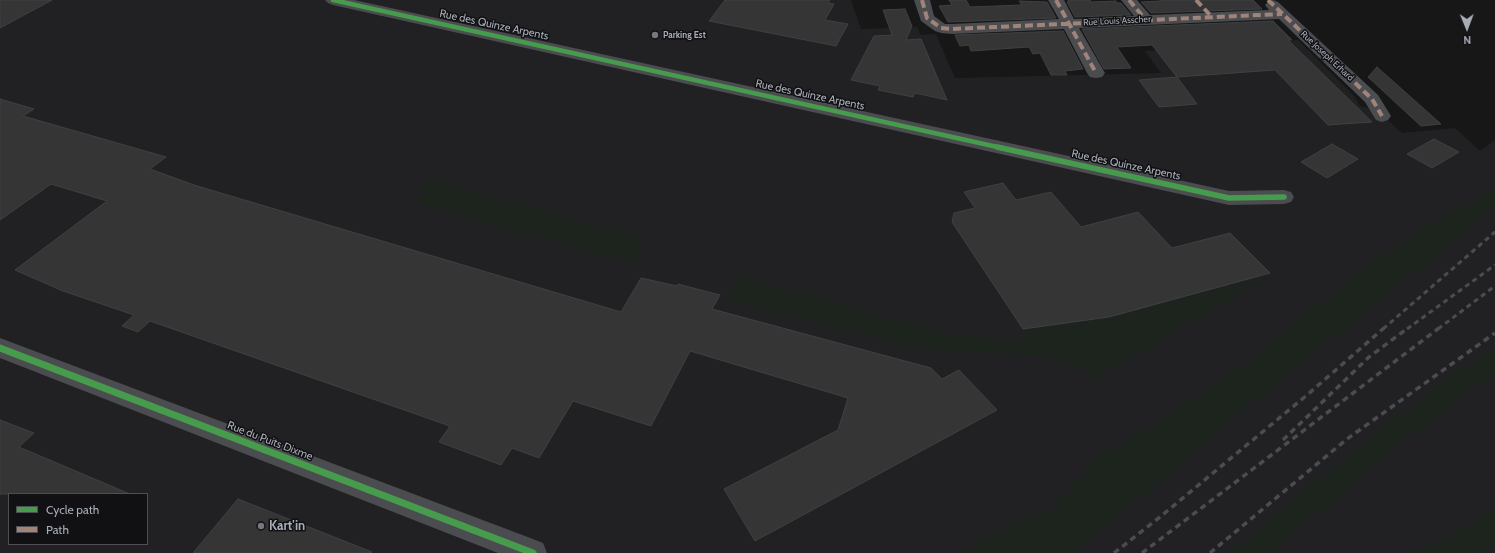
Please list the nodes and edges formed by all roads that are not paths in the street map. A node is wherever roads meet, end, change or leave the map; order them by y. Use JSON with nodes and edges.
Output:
{"nodes":[{"id":1,"x":333,"y":0,"type":"edge"},
{"id":2,"x":922,"y":0,"type":"edge"},
{"id":3,"x":1056,"y":0,"type":"edge"},
{"id":4,"x":1129,"y":0,"type":"edge"},
{"id":5,"x":1196,"y":0,"type":"edge"},
{"id":6,"x":1268,"y":0,"type":"edge"},
{"id":7,"x":1282,"y":14,"type":"junction"},
{"id":8,"x":1211,"y":16,"type":"junction"},
{"id":9,"x":1145,"y":19,"type":"junction"},
{"id":10,"x":1069,"y":24,"type":"junction"},
{"id":11,"x":1096,"y":73,"type":"dead end"},
{"id":12,"x":1382,"y":116,"type":"dead end"},
{"id":13,"x":1284,"y":197,"type":"dead end"},
{"id":14,"x":0,"y":348,"type":"edge"},
{"id":15,"x":534,"y":553,"type":"edge"}],
"edges":[{"from":1,"to":13,"type":"street","name":"Rue des Quinze Arpents"},
{"from":2,"to":10,"type":"street","name":"Rue Louis Asscher"},
{"from":3,"to":10,"type":"street"},
{"from":4,"to":9,"type":"street"},
{"from":5,"to":8,"type":"street"},
{"from":6,"to":7,"type":"street","name":"Rue Joseph Erhard"},
{"from":7,"to":8,"type":"street","name":"Rue Louis Asscher"},
{"from":7,"to":12,"type":"street","name":"Rue Joseph Erhard"},
{"from":8,"to":9,"type":"street","name":"Rue Louis Asscher"},
{"from":9,"to":10,"type":"street","name":"Rue Louis Asscher"},
{"from":10,"to":11,"type":"street"},
{"from":14,"to":15,"type":"street","name":"Rue du Puits Dixme"}]}
